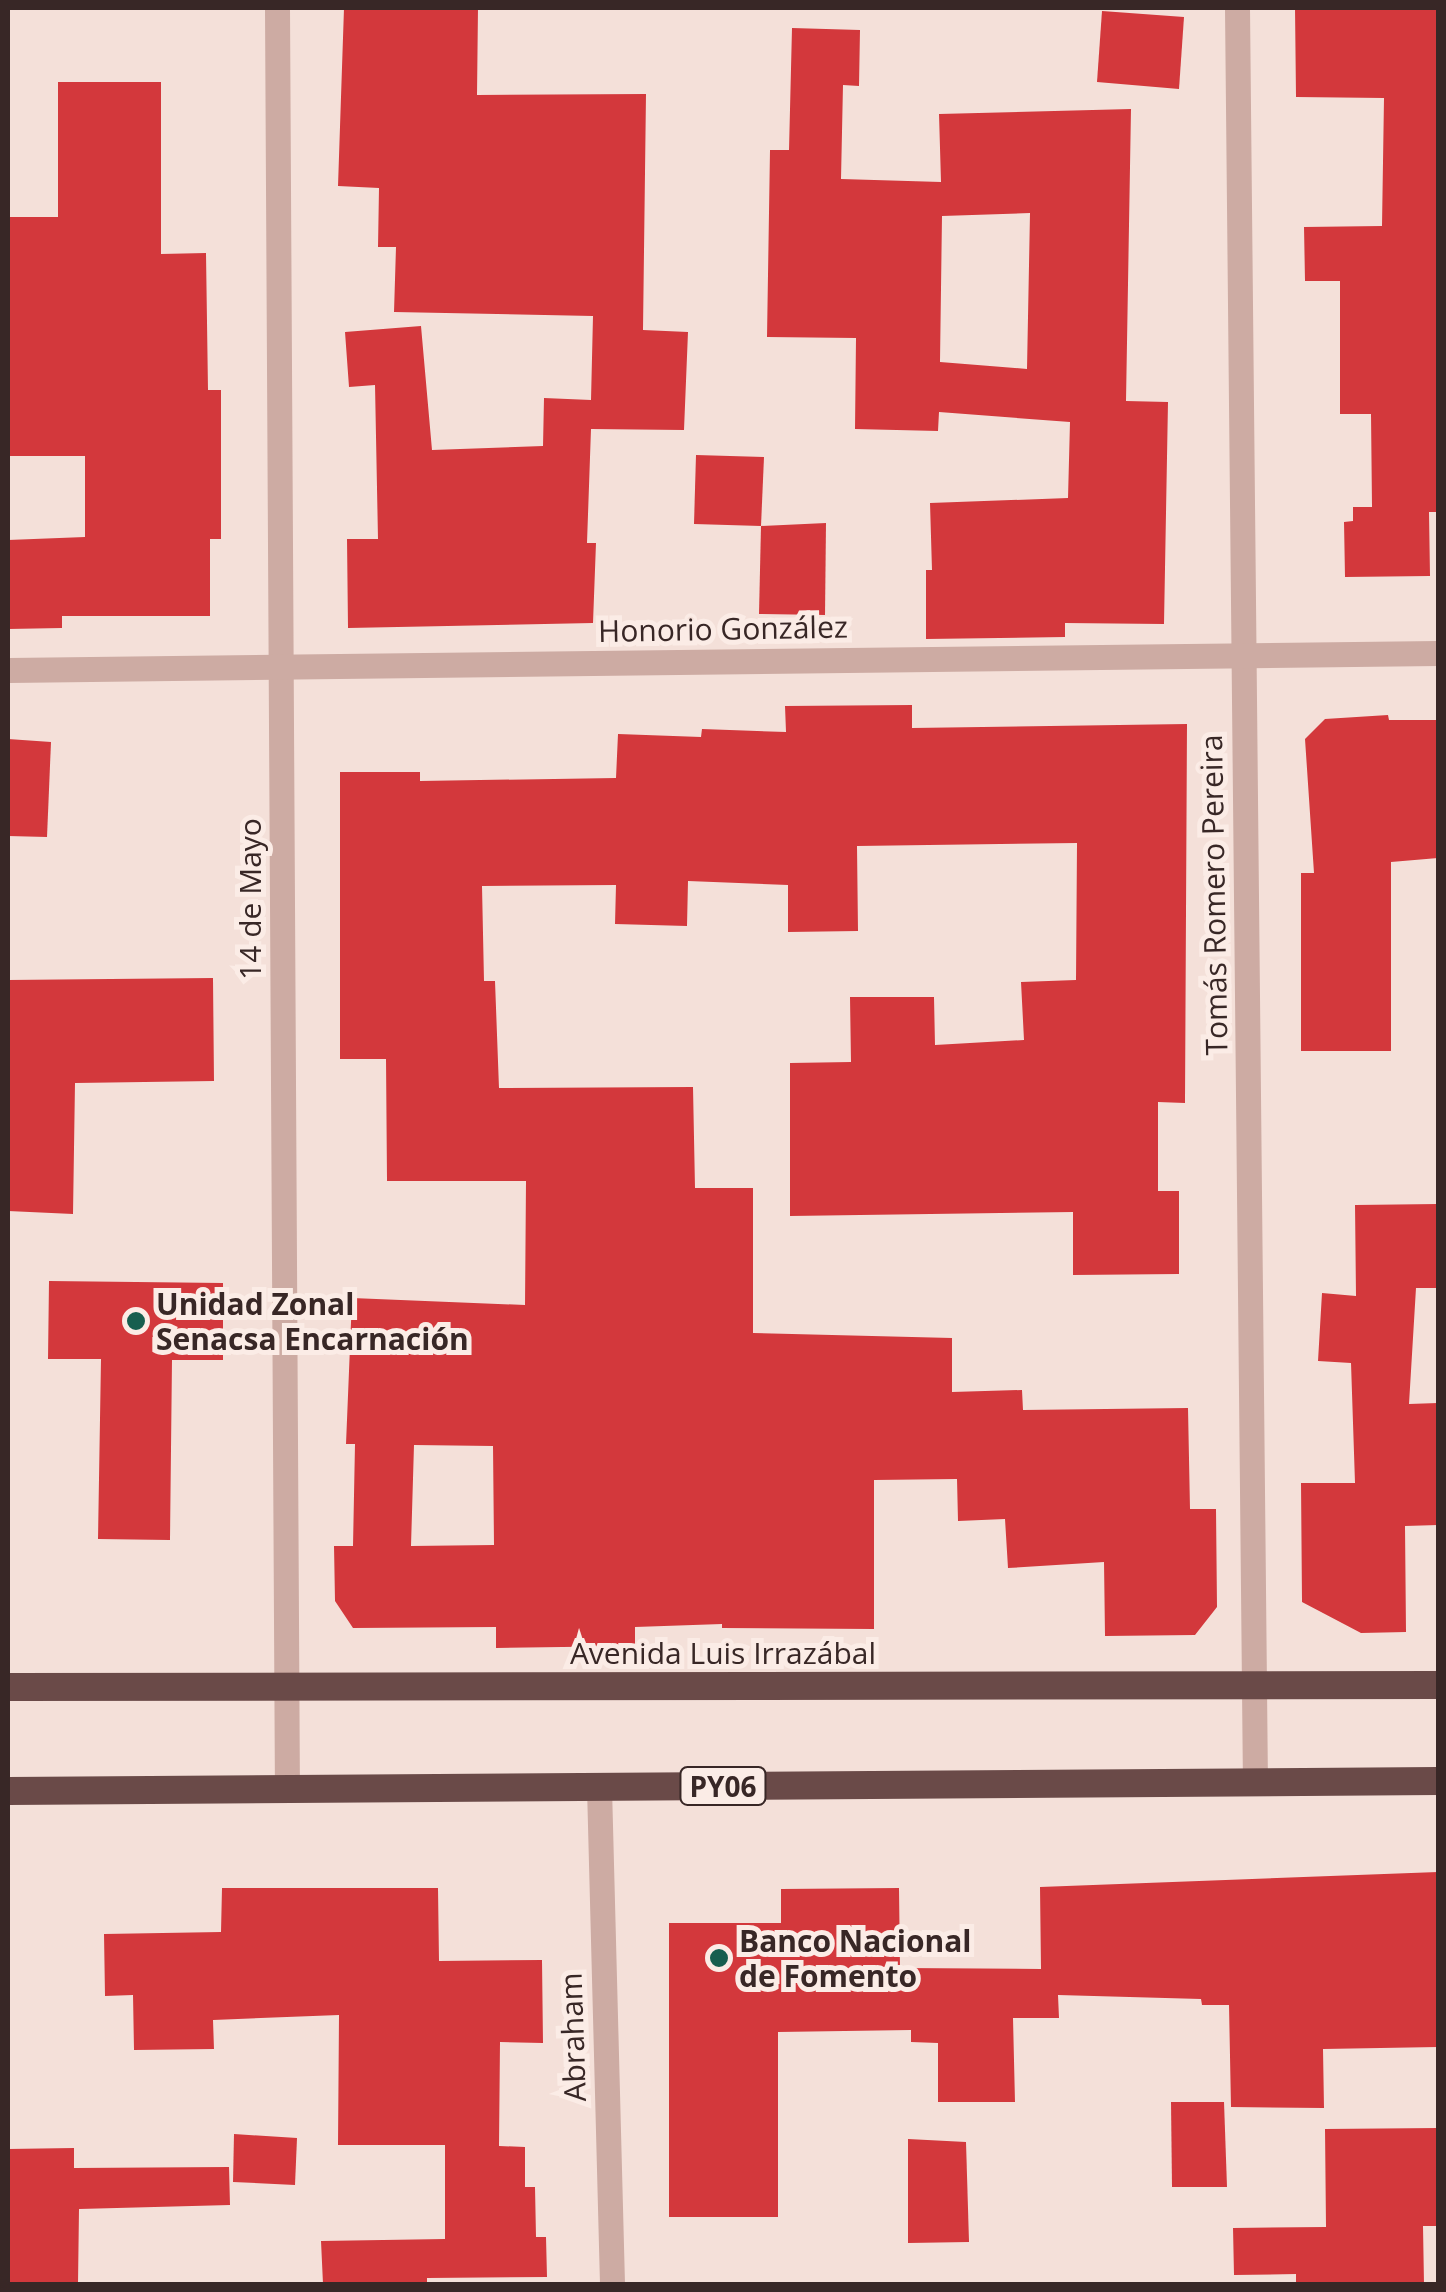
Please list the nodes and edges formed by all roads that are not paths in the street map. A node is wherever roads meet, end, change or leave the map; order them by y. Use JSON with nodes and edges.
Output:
{"nodes":[{"id":1,"x":277,"y":8,"type":"edge"},
{"id":2,"x":1237,"y":8,"type":"edge"},
{"id":3,"x":1438,"y":653,"type":"edge"},
{"id":4,"x":1244,"y":656,"type":"junction"},
{"id":5,"x":281,"y":667,"type":"junction"},
{"id":6,"x":8,"y":670,"type":"edge"},
{"id":7,"x":286,"y":1684,"type":"junction"},
{"id":8,"x":1438,"y":1685,"type":"edge"},
{"id":9,"x":1255,"y":1686,"type":"junction"},
{"id":10,"x":8,"y":1687,"type":"edge"},
{"id":11,"x":1255,"y":1782,"type":"junction"},
{"id":12,"x":1438,"y":1782,"type":"edge"},
{"id":13,"x":600,"y":1787,"type":"junction"},
{"id":14,"x":287,"y":1789,"type":"junction"},
{"id":15,"x":8,"y":1791,"type":"edge"},
{"id":16,"x":612,"y":2284,"type":"edge"}],
"edges":[{"from":1,"to":5,"type":"street","name":"14 de Mayo"},
{"from":2,"to":4,"type":"street","name":"Tomás Romero Pereira"},
{"from":3,"to":4,"type":"street","name":"Honorio González"},
{"from":4,"to":5,"type":"street","name":"Honorio González"},
{"from":4,"to":9,"type":"street","name":"Tomás Romero Pereira"},
{"from":5,"to":6,"type":"street","name":"Honorio González"},
{"from":5,"to":7,"type":"street","name":"14 de Mayo"},
{"from":7,"to":9,"type":"highway","name":"Avenida Luis Irrazábal"},
{"from":7,"to":10,"type":"highway","name":"Avenida Luis Irrazábal"},
{"from":7,"to":14,"type":"street","name":"14 de Mayo"},
{"from":8,"to":9,"type":"highway","name":"Avenida Luis Irrazábal"},
{"from":9,"to":11,"type":"street","name":"Tomás Romero Pereira"},
{"from":11,"to":12,"type":"highway","number":"PY06"},
{"from":11,"to":13,"type":"highway","number":"PY06"},
{"from":13,"to":14,"type":"highway","number":"PY06"},
{"from":13,"to":16,"type":"street","name":"Abraham"},
{"from":14,"to":15,"type":"highway","number":"PY06"}]}
